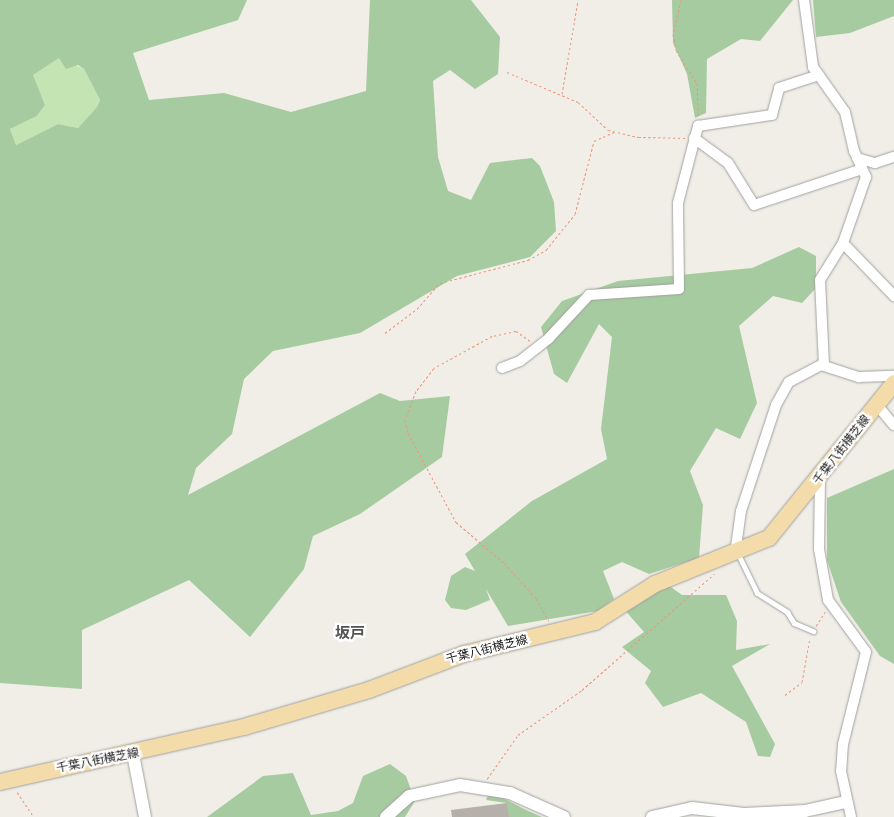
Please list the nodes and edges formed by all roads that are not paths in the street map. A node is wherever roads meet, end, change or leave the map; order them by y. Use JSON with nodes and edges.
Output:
{"nodes":[{"id":1,"x":804,"y":0,"type":"edge"},
{"id":2,"x":819,"y":75,"type":"junction"},
{"id":3,"x":694,"y":138,"type":"junction"},
{"id":4,"x":894,"y":157,"type":"edge"},
{"id":5,"x":857,"y":158,"type":"junction"},
{"id":6,"x":862,"y":169,"type":"junction"},
{"id":7,"x":843,"y":243,"type":"junction"},
{"id":8,"x":894,"y":296,"type":"edge"},
{"id":9,"x":824,"y":365,"type":"junction"},
{"id":10,"x":502,"y":368,"type":"dead end"},
{"id":11,"x":894,"y":376,"type":"edge"},
{"id":12,"x":894,"y":383,"type":"edge"},
{"id":13,"x":876,"y":405,"type":"junction"},
{"id":14,"x":894,"y":425,"type":"edge"},
{"id":15,"x":820,"y":478,"type":"junction"},
{"id":16,"x":732,"y":556,"type":"junction"},
{"id":17,"x":813,"y":631,"type":"road end"},
{"id":18,"x":133,"y":754,"type":"junction"},
{"id":19,"x":2,"y":781,"type":"edge"},
{"id":20,"x":846,"y":802,"type":"junction"},
{"id":21,"x":145,"y":817,"type":"edge"},
{"id":22,"x":386,"y":817,"type":"edge"},
{"id":23,"x":564,"y":817,"type":"edge"},
{"id":24,"x":652,"y":817,"type":"edge"},
{"id":25,"x":851,"y":817,"type":"edge"}],
"edges":[{"from":1,"to":2,"type":"street"},
{"from":2,"to":3,"type":"street"},
{"from":2,"to":5,"type":"street"},
{"from":3,"to":6,"type":"street"},
{"from":3,"to":10,"type":"street"},
{"from":4,"to":5,"type":"street"},
{"from":5,"to":6,"type":"street"},
{"from":6,"to":7,"type":"street"},
{"from":7,"to":8,"type":"street"},
{"from":7,"to":9,"type":"street"},
{"from":9,"to":11,"type":"street"},
{"from":9,"to":16,"type":"street"},
{"from":12,"to":13,"type":"main road","name":"千葉八街横芝線"},
{"from":13,"to":14,"type":"street"},
{"from":13,"to":15,"type":"main road","name":"千葉八街横芝線"},
{"from":15,"to":16,"type":"main road","name":"千葉八街横芝線"},
{"from":15,"to":20,"type":"street"},
{"from":16,"to":17,"type":"lane"},
{"from":16,"to":18,"type":"main road","name":"千葉八街横芝線"},
{"from":18,"to":19,"type":"main road","name":"千葉八街横芝線"},
{"from":18,"to":21,"type":"street"},
{"from":20,"to":24,"type":"street"},
{"from":20,"to":25,"type":"street"},
{"from":22,"to":23,"type":"street"}]}
